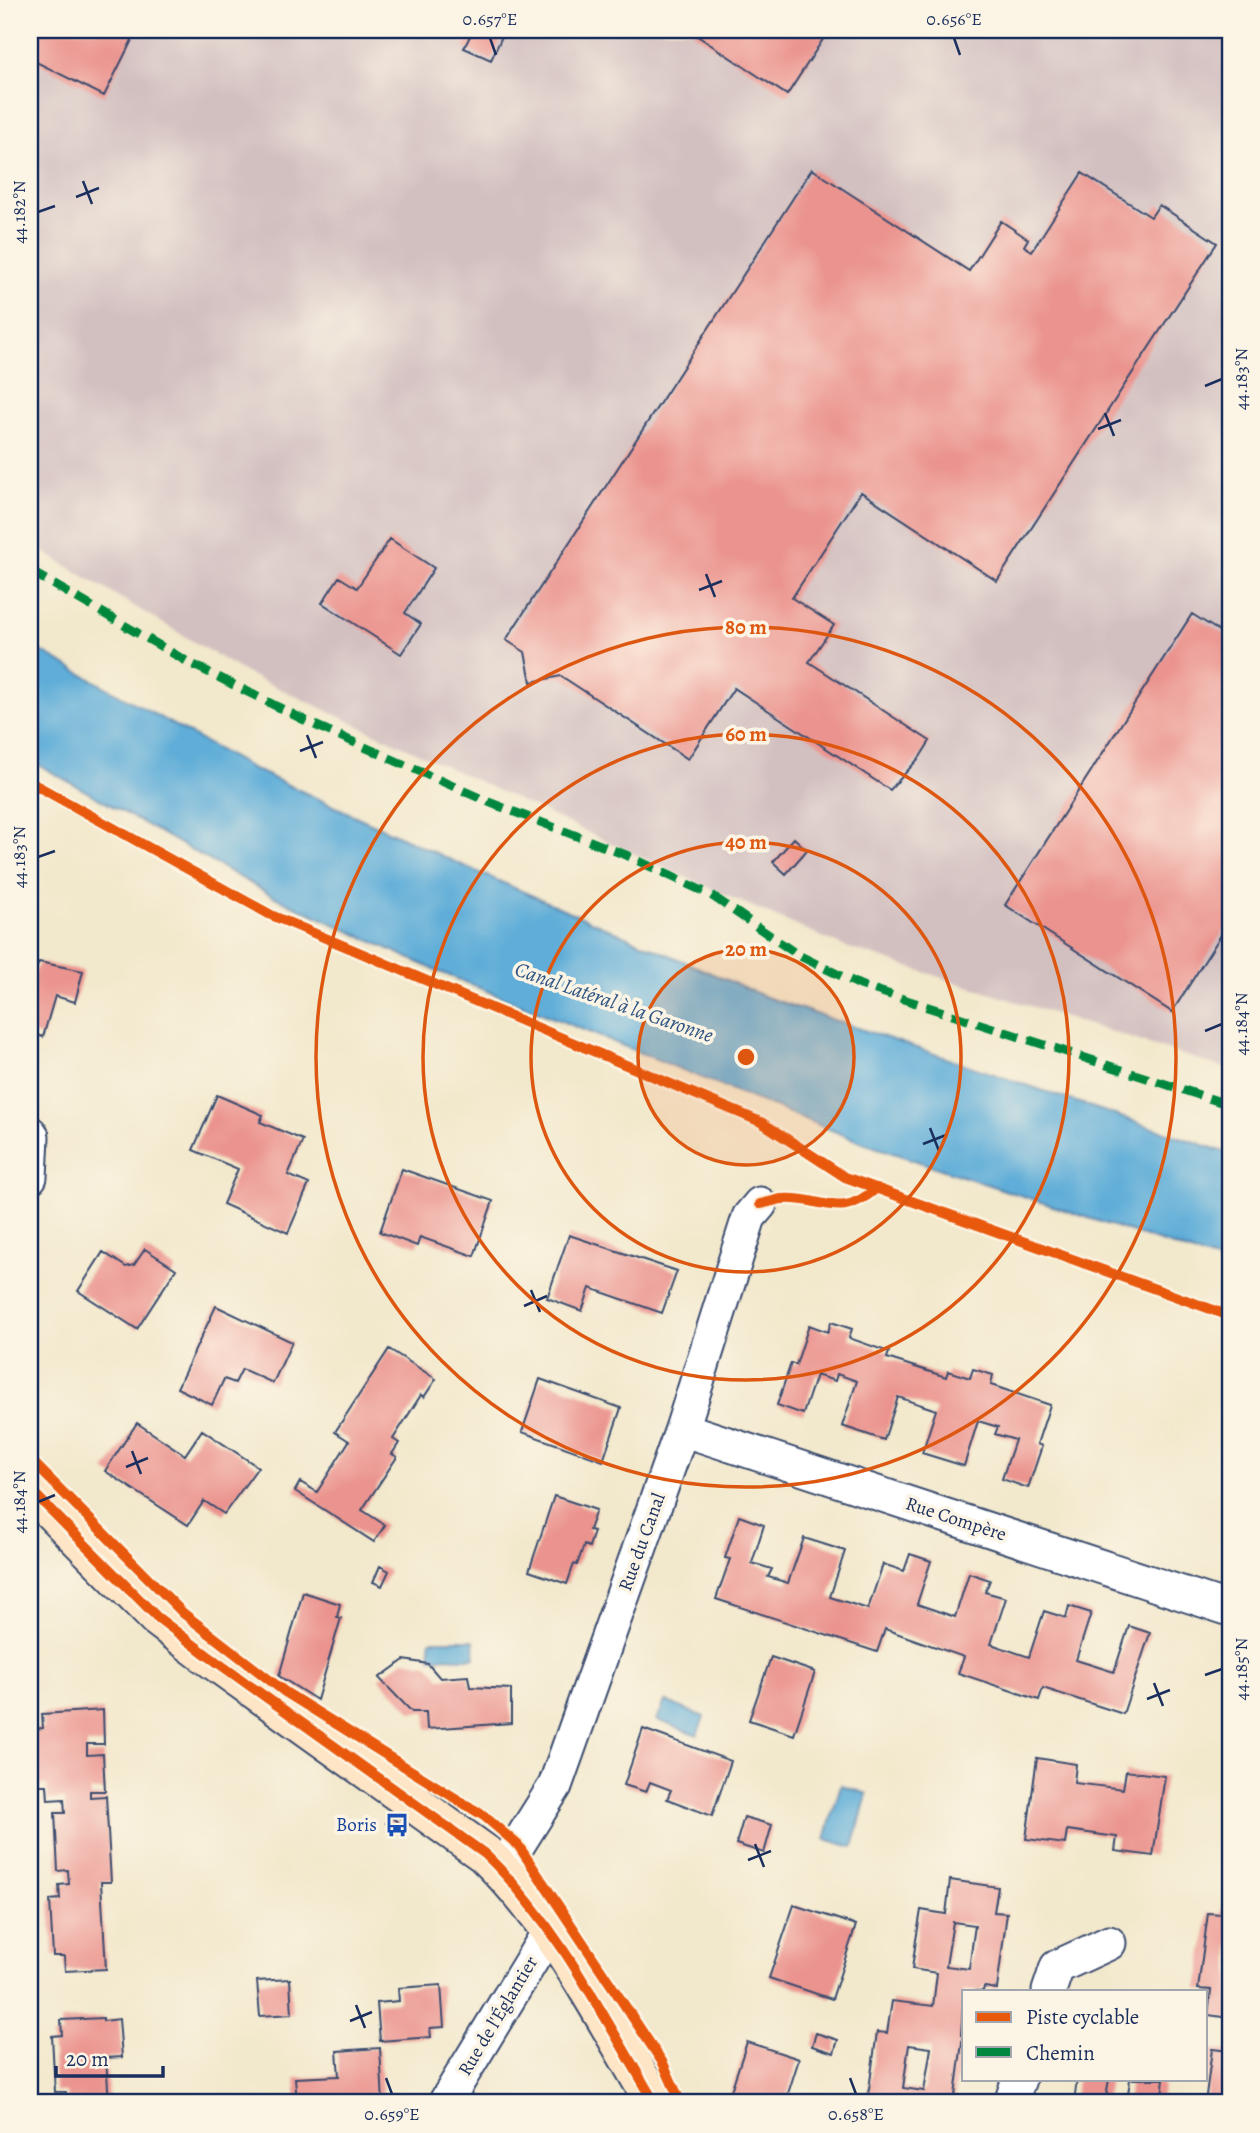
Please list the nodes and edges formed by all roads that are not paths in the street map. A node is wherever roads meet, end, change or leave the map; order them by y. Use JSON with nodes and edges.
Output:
{"nodes":[{"id":1,"x":30,"y":1133,"type":"edge"},
{"id":2,"x":30,"y":1177,"type":"edge"},
{"id":3,"x":760,"y":1205,"type":"dead end"},
{"id":4,"x":682,"y":1429,"type":"junction"},
{"id":5,"x":30,"y":1489,"type":"edge"},
{"id":6,"x":1230,"y":1609,"type":"edge"},
{"id":7,"x":502,"y":1870,"type":"junction"},
{"id":8,"x":550,"y":1930,"type":"junction"},
{"id":9,"x":1109,"y":1942,"type":"dead end"},
{"id":10,"x":1049,"y":1990,"type":"edge"},
{"id":11,"x":1019,"y":2080,"type":"edge"},
{"id":12,"x":445,"y":2103,"type":"edge"},
{"id":13,"x":655,"y":2103,"type":"edge"},
{"id":14,"x":1011,"y":2103,"type":"edge"}],
"edges":[{"from":1,"to":2,"type":"street"},
{"from":3,"to":4,"type":"street","name":"Rue du Canal"},
{"from":4,"to":6,"type":"street","name":"Rue Compère"},
{"from":4,"to":7,"type":"street","name":"Rue du Canal"},
{"from":5,"to":7,"type":"street"},
{"from":7,"to":8,"type":"street"},
{"from":8,"to":12,"type":"street","name":"Rue de l'Églantier"},
{"from":8,"to":13,"type":"street"},
{"from":9,"to":10,"type":"street"},
{"from":11,"to":14,"type":"street"}]}
